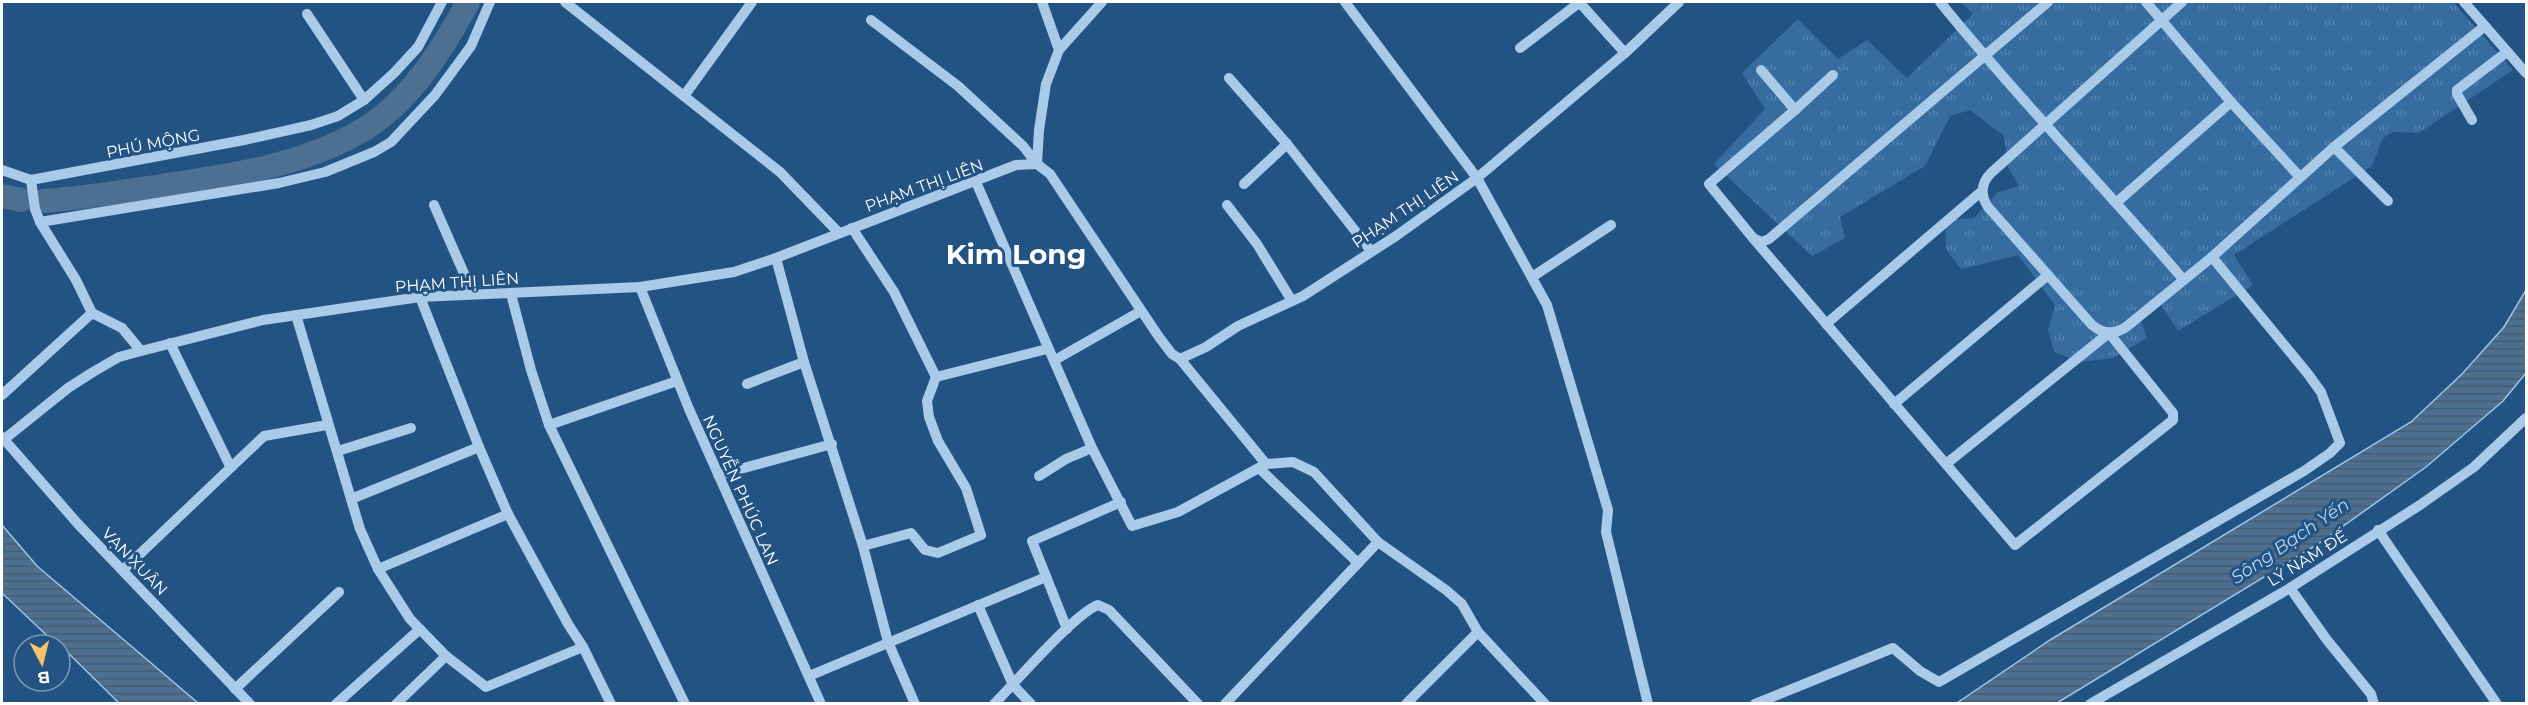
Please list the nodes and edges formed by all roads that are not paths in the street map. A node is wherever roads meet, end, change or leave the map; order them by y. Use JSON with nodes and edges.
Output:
{"nodes":[{"id":1,"x":442,"y":2,"type":"edge"},
{"id":2,"x":490,"y":2,"type":"edge"},
{"id":3,"x":564,"y":2,"type":"edge"},
{"id":4,"x":752,"y":2,"type":"edge"},
{"id":5,"x":1042,"y":2,"type":"edge"},
{"id":6,"x":1102,"y":2,"type":"edge"},
{"id":7,"x":1345,"y":2,"type":"edge"},
{"id":8,"x":1579,"y":2,"type":"edge"},
{"id":9,"x":1679,"y":2,"type":"edge"},
{"id":10,"x":1940,"y":2,"type":"edge"},
{"id":11,"x":2048,"y":2,"type":"edge"},
{"id":12,"x":2146,"y":2,"type":"edge"},
{"id":13,"x":2182,"y":2,"type":"edge"},
{"id":14,"x":2464,"y":2,"type":"edge"},
{"id":15,"x":307,"y":14,"type":"dead end"},
{"id":16,"x":2162,"y":19,"type":"junction"},
{"id":17,"x":871,"y":20,"type":"dead end"},
{"id":18,"x":2485,"y":26,"type":"junction"},
{"id":19,"x":1520,"y":48,"type":"dead end"},
{"id":20,"x":1059,"y":50,"type":"junction"},
{"id":21,"x":2507,"y":52,"type":"junction"},
{"id":22,"x":1625,"y":53,"type":"junction"},
{"id":23,"x":1984,"y":56,"type":"junction"},
{"id":24,"x":2526,"y":56,"type":"edge"},
{"id":25,"x":2518,"y":64,"type":"junction"},
{"id":26,"x":1761,"y":70,"type":"dead end"},
{"id":27,"x":2526,"y":73,"type":"edge"},
{"id":28,"x":1833,"y":75,"type":"dead end"},
{"id":29,"x":1229,"y":78,"type":"dead end"},
{"id":30,"x":684,"y":96,"type":"junction"},
{"id":31,"x":364,"y":100,"type":"junction"},
{"id":32,"x":2231,"y":102,"type":"junction"},
{"id":33,"x":1795,"y":110,"type":"junction"},
{"id":34,"x":2472,"y":120,"type":"dead end"},
{"id":35,"x":2047,"y":124,"type":"junction"},
{"id":36,"x":1287,"y":144,"type":"junction"},
{"id":37,"x":2334,"y":147,"type":"junction"},
{"id":38,"x":1038,"y":164,"type":"junction"},
{"id":39,"x":2,"y":170,"type":"edge"},
{"id":40,"x":2300,"y":177,"type":"junction"},
{"id":41,"x":1477,"y":178,"type":"junction"},
{"id":42,"x":31,"y":180,"type":"junction"},
{"id":43,"x":976,"y":182,"type":"junction"},
{"id":44,"x":1244,"y":184,"type":"dead end"},
{"id":45,"x":1982,"y":191,"type":"junction"},
{"id":46,"x":2388,"y":201,"type":"dead end"},
{"id":47,"x":2117,"y":202,"type":"junction"},
{"id":48,"x":434,"y":205,"type":"dead end"},
{"id":49,"x":1227,"y":205,"type":"dead end"},
{"id":50,"x":40,"y":222,"type":"junction"},
{"id":51,"x":1611,"y":225,"type":"dead end"},
{"id":52,"x":852,"y":228,"type":"junction"},
{"id":53,"x":839,"y":233,"type":"junction"},
{"id":54,"x":1753,"y":238,"type":"junction"},
{"id":55,"x":1371,"y":251,"type":"junction"},
{"id":56,"x":2211,"y":257,"type":"junction"},
{"id":57,"x":776,"y":258,"type":"junction"},
{"id":58,"x":2048,"y":275,"type":"junction"},
{"id":59,"x":1532,"y":277,"type":"junction"},
{"id":60,"x":2183,"y":279,"type":"junction"},
{"id":61,"x":640,"y":287,"type":"junction"},
{"id":62,"x":473,"y":294,"type":"junction"},
{"id":63,"x":511,"y":294,"type":"junction"},
{"id":64,"x":420,"y":297,"type":"junction"},
{"id":65,"x":1292,"y":301,"type":"junction"},
{"id":66,"x":1141,"y":311,"type":"junction"},
{"id":67,"x":92,"y":312,"type":"junction"},
{"id":68,"x":296,"y":315,"type":"junction"},
{"id":69,"x":1826,"y":324,"type":"junction"},
{"id":70,"x":2109,"y":333,"type":"junction"},
{"id":71,"x":170,"y":343,"type":"junction"},
{"id":72,"x":1047,"y":349,"type":"junction"},
{"id":73,"x":141,"y":351,"type":"junction"},
{"id":74,"x":1180,"y":359,"type":"junction"},
{"id":75,"x":1056,"y":360,"type":"junction"},
{"id":76,"x":804,"y":362,"type":"junction"},
{"id":77,"x":936,"y":377,"type":"junction"},
{"id":78,"x":677,"y":381,"type":"junction"},
{"id":79,"x":747,"y":384,"type":"dead end"},
{"id":80,"x":2,"y":396,"type":"edge"},
{"id":81,"x":1894,"y":404,"type":"junction"},
{"id":82,"x":2526,"y":418,"type":"edge"},
{"id":83,"x":327,"y":425,"type":"junction"},
{"id":84,"x":549,"y":425,"type":"junction"},
{"id":85,"x":411,"y":428,"type":"dead end"},
{"id":86,"x":2,"y":439,"type":"edge"},
{"id":87,"x":832,"y":444,"type":"junction"},
{"id":88,"x":479,"y":447,"type":"junction"},
{"id":89,"x":1092,"y":448,"type":"junction"},
{"id":90,"x":338,"y":451,"type":"junction"},
{"id":91,"x":1946,"y":464,"type":"junction"},
{"id":92,"x":230,"y":466,"type":"junction"},
{"id":93,"x":1263,"y":467,"type":"junction"},
{"id":94,"x":718,"y":475,"type":"junction"},
{"id":95,"x":1039,"y":476,"type":"dead end"},
{"id":96,"x":351,"y":499,"type":"junction"},
{"id":97,"x":1121,"y":502,"type":"junction"},
{"id":98,"x":508,"y":514,"type":"junction"},
{"id":99,"x":2378,"y":530,"type":"junction"},
{"id":100,"x":1378,"y":542,"type":"junction"},
{"id":101,"x":863,"y":546,"type":"junction"},
{"id":102,"x":1358,"y":563,"type":"junction"},
{"id":103,"x":378,"y":568,"type":"junction"},
{"id":104,"x":124,"y":569,"type":"junction"},
{"id":105,"x":1046,"y":576,"type":"junction"},
{"id":106,"x":2290,"y":588,"type":"junction"},
{"id":107,"x":339,"y":592,"type":"dead end"},
{"id":108,"x":978,"y":605,"type":"junction"},
{"id":109,"x":420,"y":628,"type":"junction"},
{"id":110,"x":1067,"y":629,"type":"junction"},
{"id":111,"x":1478,"y":632,"type":"junction"},
{"id":112,"x":888,"y":642,"type":"junction"},
{"id":113,"x":583,"y":647,"type":"junction"},
{"id":114,"x":446,"y":656,"type":"junction"},
{"id":115,"x":808,"y":676,"type":"junction"},
{"id":116,"x":1013,"y":685,"type":"junction"},
{"id":117,"x":235,"y":689,"type":"junction"},
{"id":118,"x":1785,"y":692,"type":"junction"},
{"id":119,"x":250,"y":704,"type":"edge"},
{"id":120,"x":336,"y":704,"type":"edge"},
{"id":121,"x":396,"y":704,"type":"edge"},
{"id":122,"x":611,"y":704,"type":"edge"},
{"id":123,"x":685,"y":704,"type":"edge"},
{"id":124,"x":821,"y":704,"type":"edge"},
{"id":125,"x":915,"y":704,"type":"edge"},
{"id":126,"x":994,"y":704,"type":"edge"},
{"id":127,"x":1030,"y":704,"type":"edge"},
{"id":128,"x":1198,"y":704,"type":"edge"},
{"id":129,"x":1225,"y":704,"type":"edge"},
{"id":130,"x":1406,"y":704,"type":"edge"},
{"id":131,"x":1545,"y":704,"type":"edge"},
{"id":132,"x":1648,"y":704,"type":"edge"},
{"id":133,"x":1755,"y":704,"type":"edge"},
{"id":134,"x":1788,"y":704,"type":"edge"},
{"id":135,"x":2090,"y":704,"type":"edge"},
{"id":136,"x":2373,"y":704,"type":"edge"},
{"id":137,"x":2498,"y":704,"type":"edge"}],
"edges":[{"from":1,"to":31,"type":"street","name":"PHÚ MỘNG"},
{"from":2,"to":50,"type":"street"},
{"from":3,"to":30,"type":"street"},
{"from":4,"to":30,"type":"street"},
{"from":5,"to":20,"type":"street"},
{"from":6,"to":20,"type":"street"},
{"from":7,"to":41,"type":"street"},
{"from":8,"to":19,"type":"street"},
{"from":8,"to":22,"type":"street"},
{"from":9,"to":22,"type":"street","name":"PHẠM THỊ LIÊN"},
{"from":10,"to":23,"type":"street"},
{"from":11,"to":23,"type":"street"},
{"from":12,"to":16,"type":"street"},
{"from":13,"to":16,"type":"street"},
{"from":14,"to":18,"type":"street"},
{"from":15,"to":31,"type":"street"},
{"from":16,"to":32,"type":"street"},
{"from":16,"to":35,"type":"street"},
{"from":17,"to":38,"type":"street"},
{"from":18,"to":21,"type":"street"},
{"from":18,"to":37,"type":"street"},
{"from":20,"to":38,"type":"street"},
{"from":21,"to":25,"type":"street"},
{"from":21,"to":34,"type":"street"},
{"from":22,"to":41,"type":"street","name":"PHẠM THỊ LIÊN"},
{"from":23,"to":35,"type":"street"},
{"from":23,"to":54,"type":"street"},
{"from":24,"to":25,"type":"street"},
{"from":25,"to":27,"type":"street"},
{"from":26,"to":33,"type":"street"},
{"from":28,"to":33,"type":"street"},
{"from":29,"to":36,"type":"street"},
{"from":30,"to":53,"type":"street"},
{"from":31,"to":42,"type":"street","name":"PHÚ MỘNG"},
{"from":32,"to":40,"type":"street"},
{"from":32,"to":47,"type":"street"},
{"from":33,"to":54,"type":"street"},
{"from":35,"to":45,"type":"street"},
{"from":35,"to":47,"type":"street"},
{"from":36,"to":44,"type":"street"},
{"from":36,"to":55,"type":"street"},
{"from":37,"to":40,"type":"street"},
{"from":37,"to":46,"type":"street"},
{"from":38,"to":43,"type":"street","name":"PHẠM THỊ LIÊN"},
{"from":38,"to":66,"type":"street"},
{"from":39,"to":42,"type":"street"},
{"from":40,"to":56,"type":"street"},
{"from":41,"to":55,"type":"street","name":"PHẠM THỊ LIÊN"},
{"from":41,"to":59,"type":"street"},
{"from":42,"to":50,"type":"street"},
{"from":43,"to":52,"type":"street","name":"PHẠM THỊ LIÊN"},
{"from":43,"to":72,"type":"street"},
{"from":45,"to":58,"type":"street"},
{"from":45,"to":69,"type":"street"},
{"from":47,"to":60,"type":"street"},
{"from":48,"to":62,"type":"street"},
{"from":49,"to":65,"type":"street"},
{"from":50,"to":67,"type":"street"},
{"from":51,"to":59,"type":"street"},
{"from":52,"to":53,"type":"street","name":"PHẠM THỊ LIÊN"},
{"from":52,"to":77,"type":"street"},
{"from":53,"to":57,"type":"street","name":"PHẠM THỊ LIÊN"},
{"from":54,"to":69,"type":"street"},
{"from":55,"to":65,"type":"street","name":"PHẠM THỊ LIÊN"},
{"from":56,"to":60,"type":"street"},
{"from":56,"to":118,"type":"street"},
{"from":57,"to":61,"type":"street","name":"PHẠM THỊ LIÊN"},
{"from":57,"to":76,"type":"street"},
{"from":58,"to":70,"type":"street"},
{"from":58,"to":81,"type":"street"},
{"from":59,"to":132,"type":"street"},
{"from":60,"to":70,"type":"street"},
{"from":61,"to":63,"type":"street","name":"PHẠM THỊ LIÊN"},
{"from":61,"to":78,"type":"street","name":"NGUYỄN PHÚC LAN"},
{"from":62,"to":63,"type":"street","name":"PHẠM THỊ LIÊN"},
{"from":62,"to":64,"type":"street","name":"PHẠM THỊ LIÊN"},
{"from":63,"to":84,"type":"street"},
{"from":64,"to":68,"type":"street","name":"PHẠM THỊ LIÊN"},
{"from":64,"to":88,"type":"street"},
{"from":65,"to":74,"type":"street","name":"PHẠM THỊ LIÊN"},
{"from":66,"to":74,"type":"street"},
{"from":66,"to":75,"type":"street"},
{"from":67,"to":73,"type":"street"},
{"from":67,"to":80,"type":"street"},
{"from":68,"to":71,"type":"street","name":"PHẠM THỊ LIÊN"},
{"from":68,"to":83,"type":"street"},
{"from":69,"to":81,"type":"street"},
{"from":70,"to":91,"type":"street"},
{"from":70,"to":91,"type":"street"},
{"from":71,"to":73,"type":"street","name":"PHẠM THỊ LIÊN"},
{"from":71,"to":92,"type":"street"},
{"from":72,"to":75,"type":"street"},
{"from":72,"to":77,"type":"street"},
{"from":73,"to":86,"type":"street","name":"PHẠM THỊ LIÊN"},
{"from":74,"to":93,"type":"street"},
{"from":75,"to":89,"type":"street"},
{"from":76,"to":79,"type":"street"},
{"from":76,"to":87,"type":"street"},
{"from":77,"to":101,"type":"street"},
{"from":78,"to":84,"type":"street"},
{"from":78,"to":94,"type":"street","name":"NGUYỄN PHÚC LAN"},
{"from":81,"to":91,"type":"street"},
{"from":82,"to":99,"type":"street","name":"LÝ NAM ĐẾ"},
{"from":83,"to":90,"type":"street"},
{"from":83,"to":92,"type":"street"},
{"from":84,"to":123,"type":"street"},
{"from":85,"to":90,"type":"street"},
{"from":86,"to":104,"type":"street","name":"VẠN XUÂN"},
{"from":87,"to":94,"type":"street"},
{"from":87,"to":101,"type":"street"},
{"from":88,"to":96,"type":"street"},
{"from":88,"to":98,"type":"street"},
{"from":89,"to":95,"type":"street"},
{"from":89,"to":97,"type":"street"},
{"from":90,"to":96,"type":"street"},
{"from":92,"to":104,"type":"street"},
{"from":93,"to":97,"type":"street"},
{"from":93,"to":100,"type":"street"},
{"from":93,"to":102,"type":"street"},
{"from":94,"to":115,"type":"street","name":"NGUYỄN PHÚC LAN"},
{"from":96,"to":103,"type":"street"},
{"from":97,"to":105,"type":"street"},
{"from":98,"to":103,"type":"street"},
{"from":98,"to":113,"type":"street"},
{"from":99,"to":106,"type":"street","name":"LÝ NAM ĐẾ"},
{"from":99,"to":137,"type":"street"},
{"from":100,"to":102,"type":"street"},
{"from":100,"to":111,"type":"street"},
{"from":101,"to":112,"type":"street"},
{"from":102,"to":129,"type":"street"},
{"from":103,"to":109,"type":"street"},
{"from":104,"to":117,"type":"street","name":"VẠN XUÂN"},
{"from":105,"to":108,"type":"street"},
{"from":105,"to":110,"type":"street"},
{"from":106,"to":135,"type":"street","name":"LÝ NAM ĐẾ"},
{"from":106,"to":136,"type":"street"},
{"from":107,"to":117,"type":"street"},
{"from":108,"to":112,"type":"street"},
{"from":108,"to":116,"type":"street"},
{"from":109,"to":114,"type":"street"},
{"from":109,"to":120,"type":"street"},
{"from":110,"to":116,"type":"street"},
{"from":110,"to":128,"type":"street"},
{"from":111,"to":130,"type":"street"},
{"from":111,"to":131,"type":"street"},
{"from":112,"to":115,"type":"street"},
{"from":112,"to":125,"type":"street"},
{"from":113,"to":114,"type":"street"},
{"from":113,"to":122,"type":"street"},
{"from":114,"to":121,"type":"street"},
{"from":115,"to":124,"type":"street","name":"NGUYỄN PHÚC LAN"},
{"from":116,"to":126,"type":"street"},
{"from":116,"to":127,"type":"street"},
{"from":117,"to":119,"type":"street","name":"VẠN XUÂN"},
{"from":118,"to":133,"type":"street"},
{"from":118,"to":134,"type":"street"}]}
